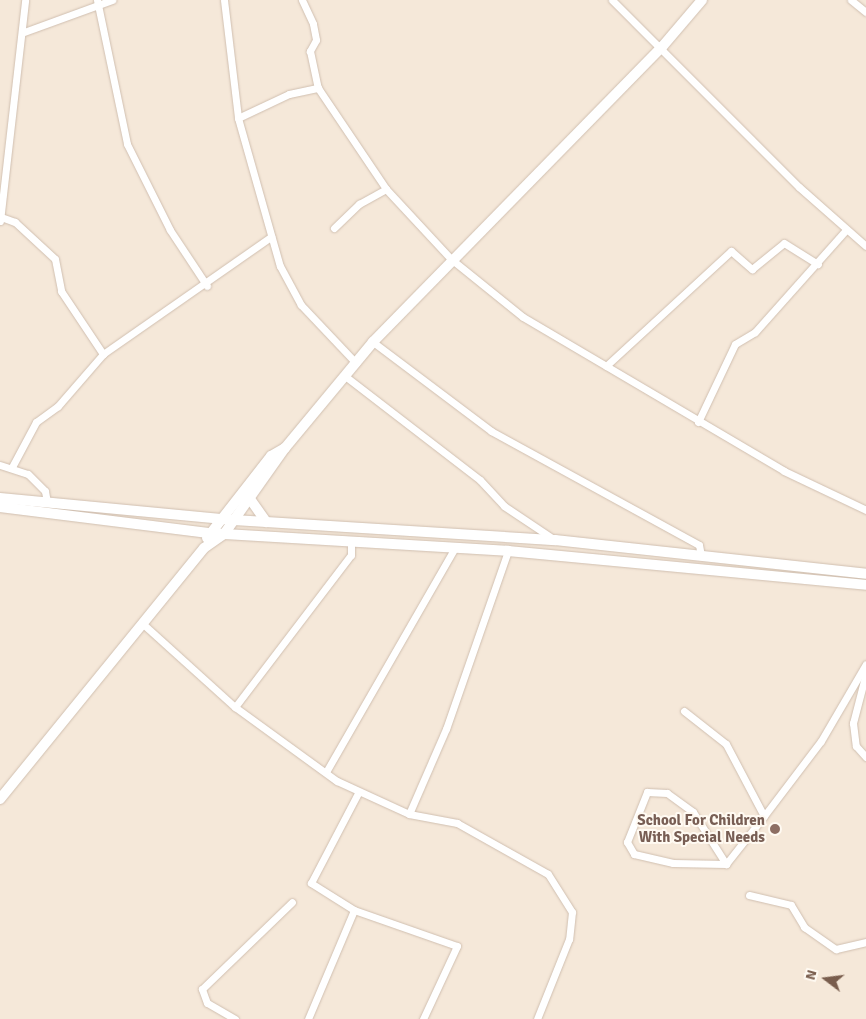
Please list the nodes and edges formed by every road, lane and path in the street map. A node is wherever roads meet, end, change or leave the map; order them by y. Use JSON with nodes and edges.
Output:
{"nodes":[{"id":1,"x":25,"y":0,"type":"edge"},
{"id":2,"x":112,"y":0,"type":"edge"},
{"id":3,"x":224,"y":0,"type":"edge"},
{"id":4,"x":302,"y":0,"type":"edge"},
{"id":5,"x":612,"y":0,"type":"edge"},
{"id":6,"x":702,"y":0,"type":"edge"},
{"id":7,"x":851,"y":0,"type":"edge"},
{"id":8,"x":98,"y":2,"type":"edge"},
{"id":9,"x":866,"y":12,"type":"edge"},
{"id":10,"x":24,"y":32,"type":"junction"},
{"id":11,"x":662,"y":47,"type":"junction"},
{"id":12,"x":318,"y":88,"type":"junction"},
{"id":13,"x":238,"y":118,"type":"junction"},
{"id":14,"x":386,"y":190,"type":"junction"},
{"id":15,"x":1,"y":219,"type":"edge"},
{"id":16,"x":334,"y":228,"type":"dead end"},
{"id":17,"x":846,"y":230,"type":"junction"},
{"id":18,"x":271,"y":237,"type":"junction"},
{"id":19,"x":866,"y":246,"type":"edge"},
{"id":20,"x":451,"y":259,"type":"junction"},
{"id":21,"x":818,"y":264,"type":"junction"},
{"id":22,"x":207,"y":286,"type":"junction"},
{"id":23,"x":374,"y":342,"type":"junction"},
{"id":24,"x":103,"y":354,"type":"junction"},
{"id":25,"x":356,"y":363,"type":"junction"},
{"id":26,"x":606,"y":366,"type":"junction"},
{"id":27,"x":345,"y":376,"type":"junction"},
{"id":28,"x":698,"y":422,"type":"junction"},
{"id":29,"x":0,"y":465,"type":"edge"},
{"id":30,"x":12,"y":467,"type":"junction"},
{"id":31,"x":243,"y":497,"type":"junction"},
{"id":32,"x":0,"y":498,"type":"edge"},
{"id":33,"x":47,"y":502,"type":"junction"},
{"id":34,"x":0,"y":507,"type":"edge"},
{"id":35,"x":866,"y":510,"type":"edge"},
{"id":36,"x":199,"y":516,"type":"junction"},
{"id":37,"x":219,"y":519,"type":"junction"},
{"id":38,"x":234,"y":520,"type":"junction"},
{"id":39,"x":266,"y":522,"type":"junction"},
{"id":40,"x":208,"y":533,"type":"junction"},
{"id":41,"x":224,"y":534,"type":"junction"},
{"id":42,"x":555,"y":540,"type":"junction"},
{"id":43,"x":351,"y":542,"type":"junction"},
{"id":44,"x":204,"y":548,"type":"junction"},
{"id":45,"x":455,"y":548,"type":"junction"},
{"id":46,"x":508,"y":551,"type":"junction"},
{"id":47,"x":701,"y":555,"type":"junction"},
{"id":48,"x":866,"y":574,"type":"edge"},
{"id":49,"x":866,"y":585,"type":"edge"},
{"id":50,"x":143,"y":624,"type":"junction"},
{"id":51,"x":866,"y":664,"type":"edge"},
{"id":52,"x":866,"y":673,"type":"edge"},
{"id":53,"x":235,"y":707,"type":"junction"},
{"id":54,"x":684,"y":711,"type":"dead end"},
{"id":55,"x":866,"y":757,"type":"edge"},
{"id":56,"x":326,"y":772,"type":"junction"},
{"id":57,"x":358,"y":793,"type":"junction"},
{"id":58,"x":0,"y":799,"type":"edge"},
{"id":59,"x":409,"y":814,"type":"junction"},
{"id":60,"x":764,"y":816,"type":"junction"},
{"id":61,"x":726,"y":864,"type":"junction"},
{"id":62,"x":749,"y":896,"type":"dead end"},
{"id":63,"x":292,"y":902,"type":"dead end"},
{"id":64,"x":354,"y":910,"type":"junction"},
{"id":65,"x":866,"y":942,"type":"edge"},
{"id":66,"x":235,"y":1019,"type":"edge"},
{"id":67,"x":308,"y":1019,"type":"edge"},
{"id":68,"x":423,"y":1019,"type":"edge"},
{"id":69,"x":537,"y":1019,"type":"edge"}],
"edges":[{"from":1,"to":10,"type":"street"},
{"from":2,"to":8,"type":"street"},
{"from":3,"to":13,"type":"street"},
{"from":4,"to":12,"type":"street"},
{"from":5,"to":11,"type":"street"},
{"from":6,"to":11,"type":"main road"},
{"from":7,"to":9,"type":"street"},
{"from":8,"to":10,"type":"street"},
{"from":8,"to":22,"type":"street"},
{"from":10,"to":15,"type":"street"},
{"from":11,"to":17,"type":"street"},
{"from":11,"to":20,"type":"main road"},
{"from":12,"to":13,"type":"street"},
{"from":12,"to":14,"type":"street"},
{"from":13,"to":18,"type":"street"},
{"from":14,"to":16,"type":"street"},
{"from":14,"to":20,"type":"street"},
{"from":15,"to":24,"type":"street"},
{"from":17,"to":19,"type":"street"},
{"from":17,"to":21,"type":"street"},
{"from":18,"to":22,"type":"street"},
{"from":18,"to":25,"type":"street"},
{"from":20,"to":23,"type":"main road"},
{"from":20,"to":26,"type":"street"},
{"from":21,"to":26,"type":"street"},
{"from":21,"to":28,"type":"street"},
{"from":22,"to":24,"type":"street"},
{"from":23,"to":25,"type":"main road"},
{"from":23,"to":47,"type":"street"},
{"from":24,"to":30,"type":"street"},
{"from":25,"to":27,"type":"main road"},
{"from":26,"to":28,"type":"street"},
{"from":27,"to":31,"type":"main road"},
{"from":27,"to":42,"type":"street"},
{"from":28,"to":35,"type":"street"},
{"from":29,"to":30,"type":"street"},
{"from":30,"to":33,"type":"street"},
{"from":31,"to":36,"type":"main road"},
{"from":31,"to":37,"type":"main road"},
{"from":31,"to":38,"type":"main road"},
{"from":31,"to":39,"type":"main road"},
{"from":32,"to":33,"type":"main road"},
{"from":33,"to":36,"type":"main road"},
{"from":34,"to":40,"type":"main road"},
{"from":36,"to":37,"type":"main road"},
{"from":37,"to":38,"type":"main road"},
{"from":37,"to":40,"type":"main road"},
{"from":38,"to":39,"type":"main road"},
{"from":38,"to":41,"type":"main road"},
{"from":39,"to":42,"type":"main road"},
{"from":40,"to":41,"type":"main road"},
{"from":40,"to":44,"type":"main road"},
{"from":41,"to":43,"type":"main road"},
{"from":41,"to":44,"type":"main road"},
{"from":42,"to":47,"type":"main road"},
{"from":43,"to":45,"type":"main road"},
{"from":43,"to":53,"type":"street"},
{"from":44,"to":50,"type":"main road"},
{"from":45,"to":46,"type":"main road"},
{"from":45,"to":56,"type":"street"},
{"from":46,"to":49,"type":"main road"},
{"from":46,"to":59,"type":"street"},
{"from":47,"to":48,"type":"main road"},
{"from":50,"to":53,"type":"street"},
{"from":50,"to":58,"type":"main road"},
{"from":51,"to":60,"type":"street"},
{"from":52,"to":55,"type":"street"},
{"from":53,"to":56,"type":"street"},
{"from":54,"to":60,"type":"street"},
{"from":56,"to":57,"type":"street"},
{"from":57,"to":59,"type":"street"},
{"from":57,"to":64,"type":"street"},
{"from":59,"to":69,"type":"street"},
{"from":60,"to":61,"type":"street"},
{"from":61,"to":61,"type":"street"},
{"from":62,"to":65,"type":"street"},
{"from":63,"to":66,"type":"street"},
{"from":64,"to":67,"type":"street"},
{"from":64,"to":68,"type":"street"}]}
